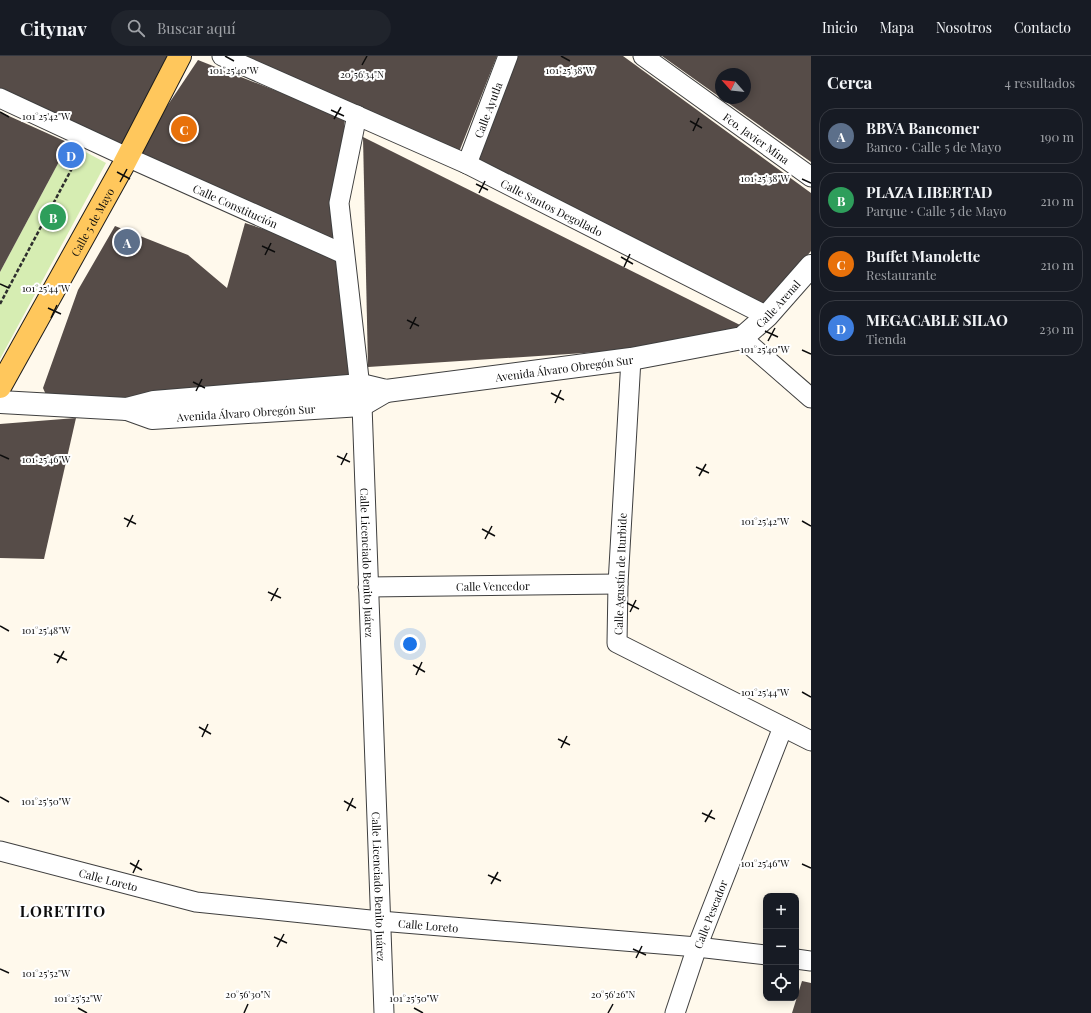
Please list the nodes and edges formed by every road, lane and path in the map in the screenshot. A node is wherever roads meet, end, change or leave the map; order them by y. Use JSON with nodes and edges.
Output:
{"nodes":[{"id":1,"x":180,"y":56,"type":"edge"},
{"id":2,"x":222,"y":56,"type":"edge"},
{"id":3,"x":508,"y":56,"type":"edge"},
{"id":4,"x":643,"y":56,"type":"edge"},
{"id":5,"x":0,"y":98,"type":"edge"},
{"id":6,"x":357,"y":115,"type":"junction"},
{"id":7,"x":82,"y":150,"type":"dead end"},
{"id":8,"x":127,"y":157,"type":"junction"},
{"id":9,"x":467,"y":164,"type":"junction"},
{"id":10,"x":811,"y":177,"type":"edge"},
{"id":11,"x":344,"y":254,"type":"junction"},
{"id":12,"x":811,"y":266,"type":"edge"},
{"id":13,"x":0,"y":304,"type":"edge"},
{"id":14,"x":767,"y":316,"type":"junction"},
{"id":15,"x":742,"y":338,"type":"junction"},
{"id":16,"x":631,"y":359,"type":"junction"},
{"id":17,"x":0,"y":387,"type":"edge"},
{"id":18,"x":361,"y":395,"type":"junction"},
{"id":19,"x":811,"y":398,"type":"edge"},
{"id":20,"x":0,"y":402,"type":"edge"},
{"id":21,"x":618,"y":584,"type":"junction"},
{"id":22,"x":368,"y":587,"type":"junction"},
{"id":23,"x":783,"y":727,"type":"junction"},
{"id":24,"x":811,"y":741,"type":"edge"},
{"id":25,"x":0,"y":851,"type":"edge"},
{"id":26,"x":380,"y":921,"type":"junction"},
{"id":27,"x":697,"y":946,"type":"junction"},
{"id":28,"x":763,"y":955,"type":"edge"},
{"id":29,"x":799,"y":959,"type":"edge"},
{"id":30,"x":811,"y":961,"type":"edge"},
{"id":31,"x":384,"y":1013,"type":"edge"},
{"id":32,"x":675,"y":1013,"type":"edge"}],
"edges":[{"from":1,"to":8,"type":"main road","name":"Calle 5 de Mayo"},
{"from":2,"to":6,"type":"street","name":"Calle Santos Degollado"},
{"from":3,"to":9,"type":"street","name":"Calle Ayutla"},
{"from":4,"to":10,"type":"street","name":"Fco. Javier Mina"},
{"from":5,"to":8,"type":"street","name":"Calle Constitución"},
{"from":6,"to":9,"type":"street","name":"Calle Santos Degollado"},
{"from":6,"to":11,"type":"street","name":"Calle Licenciado Benito Juárez"},
{"from":7,"to":13,"type":"path"},
{"from":8,"to":11,"type":"street","name":"Calle Constitución"},
{"from":8,"to":17,"type":"main road","name":"Calle 5 de Mayo"},
{"from":9,"to":14,"type":"street","name":"Calle Santos Degollado"},
{"from":11,"to":18,"type":"street","name":"Calle Licenciado Benito Juárez"},
{"from":12,"to":14,"type":"street","name":"Calle Arenal"},
{"from":14,"to":15,"type":"street","name":"Calle Arenal"},
{"from":15,"to":16,"type":"street","name":"Avenida Álvaro Obregón Sur"},
{"from":15,"to":19,"type":"street"},
{"from":16,"to":18,"type":"street","name":"Avenida Álvaro Obregón Sur"},
{"from":16,"to":21,"type":"street","name":"Calle Agustín de Iturbide"},
{"from":18,"to":20,"type":"street","name":"Avenida Álvaro Obregón Sur"},
{"from":18,"to":22,"type":"street","name":"Calle Licenciado Benito Juárez"},
{"from":21,"to":22,"type":"street","name":"Calle Vencedor"},
{"from":21,"to":23,"type":"street","name":"Calle Agustín de Iturbide"},
{"from":22,"to":26,"type":"street","name":"Calle Licenciado Benito Juárez"},
{"from":23,"to":24,"type":"street","name":"Calle Agustín de Iturbide"},
{"from":23,"to":27,"type":"street","name":"Calle Pescador"},
{"from":25,"to":26,"type":"street","name":"Calle Loreto"},
{"from":26,"to":27,"type":"street","name":"Calle Loreto"},
{"from":26,"to":31,"type":"street","name":"Calle Licenciado Benito Juárez"},
{"from":27,"to":28,"type":"street","name":"Calle Loreto"},
{"from":27,"to":32,"type":"street","name":"Calle Pescador"},
{"from":29,"to":30,"type":"street"}]}
